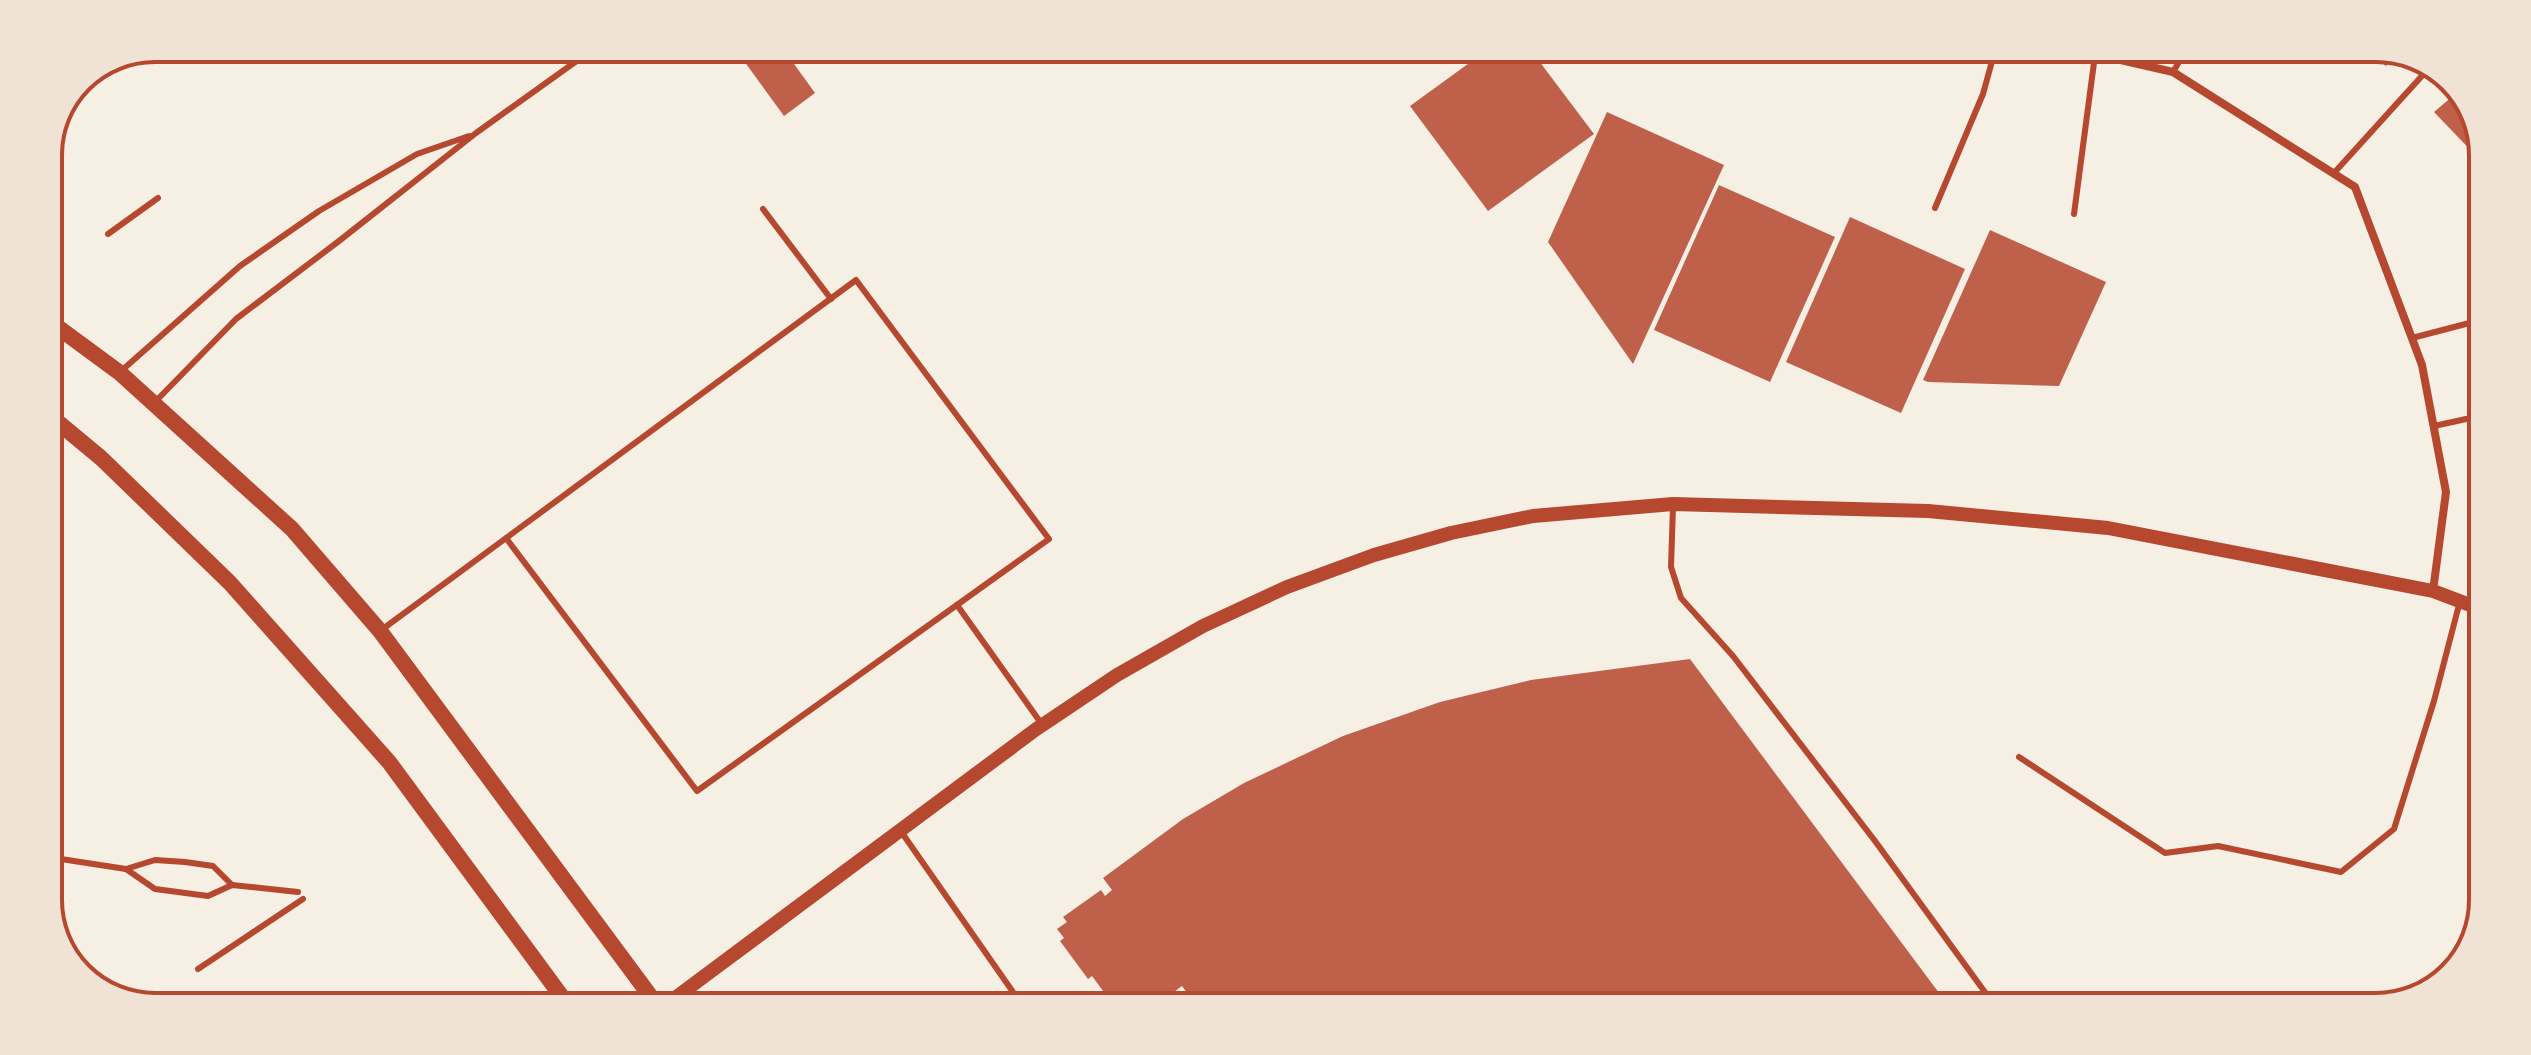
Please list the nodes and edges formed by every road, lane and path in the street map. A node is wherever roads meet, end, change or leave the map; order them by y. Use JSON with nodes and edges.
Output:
{"nodes":[{"id":1,"x":575,"y":62,"type":"edge"},
{"id":2,"x":1992,"y":62,"type":"edge"},
{"id":3,"x":2096,"y":62,"type":"edge"},
{"id":4,"x":2128,"y":62,"type":"edge"},
{"id":5,"x":2179,"y":62,"type":"edge"},
{"id":6,"x":2173,"y":72,"type":"junction"},
{"id":7,"x":2423,"y":75,"type":"edge"},
{"id":8,"x":476,"y":133,"type":"junction"},
{"id":9,"x":2334,"y":173,"type":"junction"},
{"id":10,"x":158,"y":198,"type":"dead end"},
{"id":11,"x":1935,"y":208,"type":"dead end"},
{"id":12,"x":763,"y":209,"type":"dead end"},
{"id":13,"x":2074,"y":214,"type":"dead end"},
{"id":14,"x":108,"y":234,"type":"dead end"},
{"id":15,"x":831,"y":299,"type":"junction"},
{"id":16,"x":2469,"y":323,"type":"edge"},
{"id":17,"x":62,"y":330,"type":"edge"},
{"id":18,"x":2412,"y":338,"type":"junction"},
{"id":19,"x":120,"y":373,"type":"junction"},
{"id":20,"x":154,"y":403,"type":"junction"},
{"id":21,"x":2469,"y":418,"type":"edge"},
{"id":22,"x":62,"y":426,"type":"edge"},
{"id":23,"x":2434,"y":426,"type":"junction"},
{"id":24,"x":1673,"y":504,"type":"junction"},
{"id":25,"x":506,"y":538,"type":"junction"},
{"id":26,"x":2433,"y":591,"type":"junction"},
{"id":27,"x":2460,"y":601,"type":"junction"},
{"id":28,"x":2469,"y":604,"type":"edge"},
{"id":29,"x":957,"y":605,"type":"junction"},
{"id":30,"x":380,"y":631,"type":"junction"},
{"id":31,"x":1043,"y":725,"type":"junction"},
{"id":32,"x":2019,"y":757,"type":"dead end"},
{"id":33,"x":900,"y":830,"type":"junction"},
{"id":34,"x":62,"y":859,"type":"edge"},
{"id":35,"x":126,"y":869,"type":"junction"},
{"id":36,"x":232,"y":885,"type":"junction"},
{"id":37,"x":298,"y":892,"type":"dead end"},
{"id":38,"x":303,"y":899,"type":"dead end"},
{"id":39,"x":198,"y":969,"type":"dead end"},
{"id":40,"x":559,"y":993,"type":"edge"},
{"id":41,"x":648,"y":993,"type":"edge"},
{"id":42,"x":682,"y":993,"type":"edge"},
{"id":43,"x":1014,"y":993,"type":"edge"},
{"id":44,"x":1986,"y":993,"type":"edge"}],
"edges":[{"from":1,"to":8,"type":"lane"},
{"from":2,"to":11,"type":"lane"},
{"from":3,"to":13,"type":"lane"},
{"from":4,"to":6,"type":"street"},
{"from":5,"to":6,"type":"lane"},
{"from":6,"to":9,"type":"street"},
{"from":7,"to":9,"type":"lane"},
{"from":8,"to":19,"type":"lane"},
{"from":8,"to":20,"type":"lane"},
{"from":9,"to":18,"type":"street"},
{"from":10,"to":14,"type":"lane"},
{"from":12,"to":15,"type":"lane"},
{"from":15,"to":25,"type":"lane"},
{"from":15,"to":29,"type":"lane"},
{"from":16,"to":18,"type":"lane"},
{"from":17,"to":19,"type":"main road"},
{"from":18,"to":23,"type":"street"},
{"from":19,"to":20,"type":"main road"},
{"from":20,"to":30,"type":"main road"},
{"from":21,"to":23,"type":"lane"},
{"from":22,"to":40,"type":"main road"},
{"from":23,"to":26,"type":"street"},
{"from":24,"to":26,"type":"street"},
{"from":24,"to":31,"type":"street"},
{"from":24,"to":44,"type":"lane"},
{"from":25,"to":29,"type":"lane"},
{"from":25,"to":30,"type":"lane"},
{"from":26,"to":27,"type":"street"},
{"from":27,"to":28,"type":"street"},
{"from":27,"to":32,"type":"lane"},
{"from":29,"to":31,"type":"lane"},
{"from":30,"to":41,"type":"main road"},
{"from":31,"to":33,"type":"street"},
{"from":33,"to":42,"type":"street"},
{"from":33,"to":43,"type":"lane"},
{"from":34,"to":35,"type":"lane"},
{"from":35,"to":36,"type":"lane"},
{"from":35,"to":36,"type":"lane"},
{"from":36,"to":37,"type":"lane"},
{"from":38,"to":39,"type":"lane"}]}
